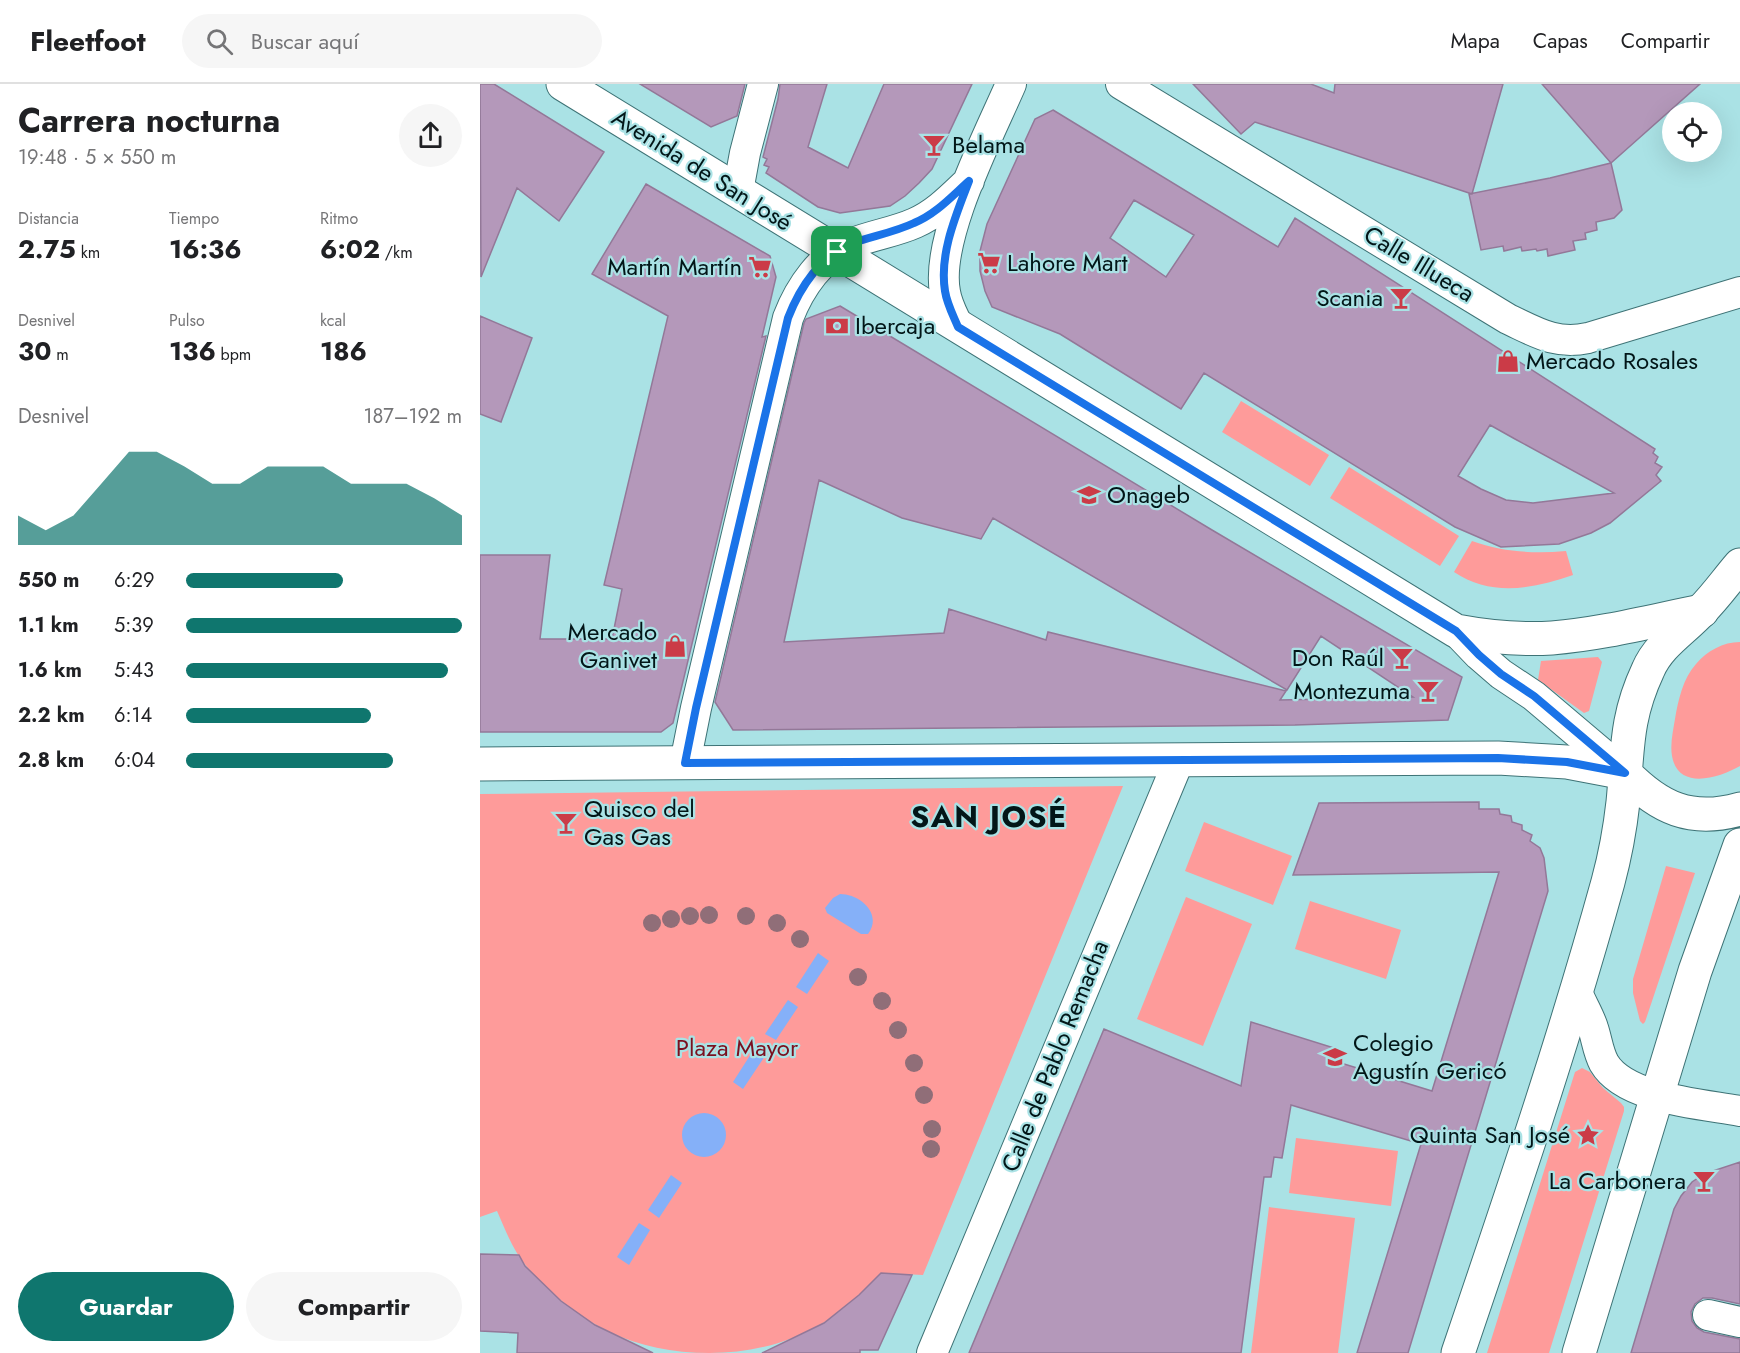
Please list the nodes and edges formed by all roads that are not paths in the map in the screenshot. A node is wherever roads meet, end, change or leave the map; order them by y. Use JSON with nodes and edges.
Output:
{"nodes":[{"id":1,"x":562,"y":84,"type":"edge"},
{"id":2,"x":763,"y":84,"type":"edge"},
{"id":3,"x":1011,"y":84,"type":"edge"},
{"id":4,"x":1121,"y":84,"type":"edge"},
{"id":5,"x":1149,"y":84,"type":"edge"},
{"id":6,"x":1176,"y":117,"type":"junction"},
{"id":7,"x":969,"y":181,"type":"junction"},
{"id":8,"x":738,"y":191,"type":"junction"},
{"id":9,"x":837,"y":252,"type":"junction"},
{"id":10,"x":1740,"y":292,"type":"edge"},
{"id":11,"x":958,"y":327,"type":"junction"},
{"id":12,"x":1740,"y":565,"type":"edge"},
{"id":13,"x":1740,"y":607,"type":"edge"},
{"id":14,"x":1702,"y":611,"type":"junction"},
{"id":15,"x":1456,"y":631,"type":"junction"},
{"id":16,"x":1179,"y":760,"type":"junction"},
{"id":17,"x":685,"y":763,"type":"junction"},
{"id":18,"x":480,"y":764,"type":"edge"},
{"id":19,"x":1625,"y":773,"type":"junction"},
{"id":20,"x":1740,"y":809,"type":"edge"},
{"id":21,"x":1740,"y":845,"type":"edge"},
{"id":22,"x":1576,"y":990,"type":"junction"},
{"id":23,"x":1658,"y":1095,"type":"junction"},
{"id":24,"x":1740,"y":1111,"type":"edge"},
{"id":25,"x":1708,"y":1315,"type":"dead end"},
{"id":26,"x":1740,"y":1322,"type":"edge"},
{"id":27,"x":932,"y":1353,"type":"edge"},
{"id":28,"x":1458,"y":1353,"type":"edge"},
{"id":29,"x":1579,"y":1353,"type":"edge"}],
"edges":[{"from":1,"to":8,"type":"main road","name":"Avenida de San José"},
{"from":2,"to":8,"type":"street"},
{"from":3,"to":7,"type":"street"},
{"from":4,"to":6,"type":"street","name":"Calle Illueca"},
{"from":5,"to":6,"type":"street"},
{"from":6,"to":10,"type":"street","name":"Calle Illueca"},
{"from":7,"to":9,"type":"street"},
{"from":7,"to":11,"type":"street"},
{"from":8,"to":9,"type":"main road","name":"Avenida de San José"},
{"from":9,"to":11,"type":"main road","name":"Avenida de San José"},
{"from":9,"to":17,"type":"street"},
{"from":11,"to":15,"type":"main road","name":"Avenida de San José"},
{"from":12,"to":14,"type":"main road"},
{"from":13,"to":14,"type":"main road","name":"Avenida de San José"},
{"from":14,"to":15,"type":"main road","name":"Avenida de San José"},
{"from":14,"to":19,"type":"main road"},
{"from":15,"to":19,"type":"street","name":"Avenida de San José"},
{"from":16,"to":17,"type":"main road"},
{"from":16,"to":19,"type":"main road"},
{"from":16,"to":27,"type":"street","name":"Calle de Pablo Remacha"},
{"from":17,"to":18,"type":"main road"},
{"from":19,"to":20,"type":"main road","name":"Avenida de San José"},
{"from":19,"to":22,"type":"main road"},
{"from":21,"to":23,"type":"main road"},
{"from":22,"to":23,"type":"street"},
{"from":22,"to":28,"type":"main road"},
{"from":23,"to":24,"type":"street"},
{"from":23,"to":29,"type":"main road"},
{"from":25,"to":26,"type":"street"}]}
